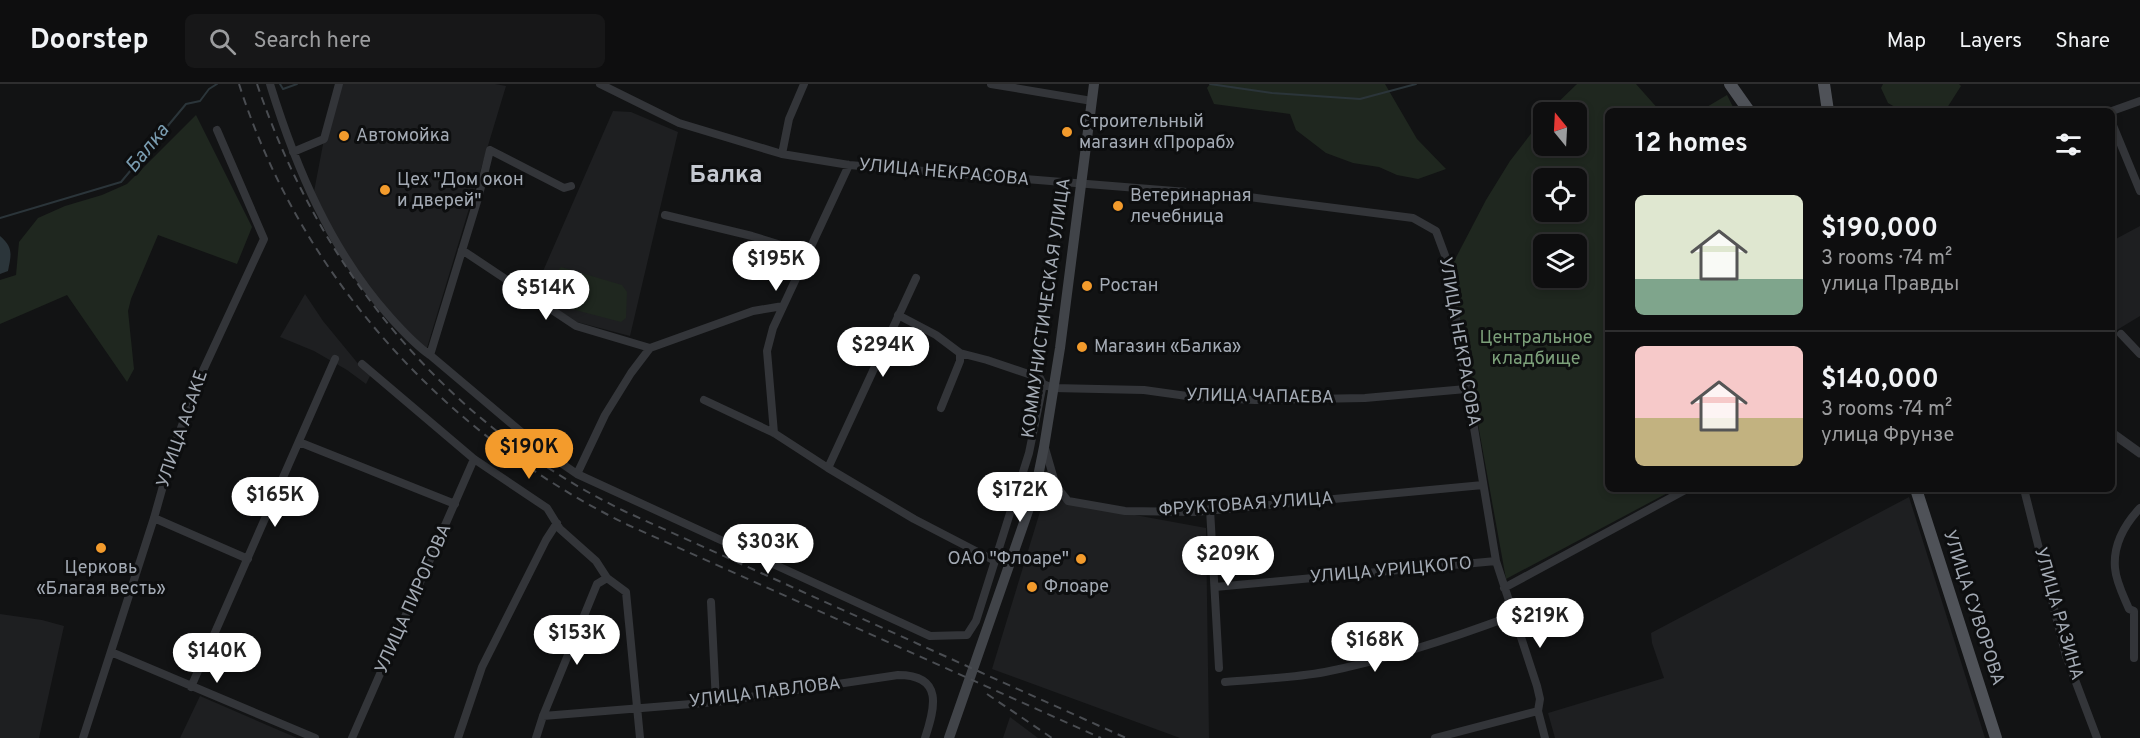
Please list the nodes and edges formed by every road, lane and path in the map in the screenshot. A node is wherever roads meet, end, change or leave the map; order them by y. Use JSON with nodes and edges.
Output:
{"nodes":[{"id":1,"x":270,"y":84,"type":"edge"},
{"id":2,"x":339,"y":84,"type":"edge"},
{"id":3,"x":600,"y":84,"type":"edge"},
{"id":4,"x":804,"y":84,"type":"edge"},
{"id":5,"x":991,"y":84,"type":"edge"},
{"id":6,"x":1730,"y":84,"type":"edge"},
{"id":7,"x":1824,"y":84,"type":"edge"},
{"id":8,"x":1094,"y":85,"type":"edge"},
{"id":9,"x":2140,"y":100,"type":"edge"},
{"id":10,"x":1092,"y":101,"type":"junction"},
{"id":11,"x":1747,"y":108,"type":"edge"},
{"id":12,"x":1828,"y":108,"type":"edge"},
{"id":13,"x":2115,"y":110,"type":"edge"},
{"id":14,"x":217,"y":130,"type":"dead end"},
{"id":15,"x":2115,"y":131,"type":"edge"},
{"id":16,"x":292,"y":152,"type":"junction"},
{"id":17,"x":782,"y":154,"type":"junction"},
{"id":18,"x":849,"y":165,"type":"junction"},
{"id":19,"x":1081,"y":184,"type":"junction"},
{"id":20,"x":572,"y":186,"type":"dead end"},
{"id":21,"x":2140,"y":191,"type":"edge"},
{"id":22,"x":665,"y":215,"type":"dead end"},
{"id":23,"x":462,"y":250,"type":"junction"},
{"id":24,"x":807,"y":253,"type":"junction"},
{"id":25,"x":915,"y":278,"type":"dead end"},
{"id":26,"x":783,"y":306,"type":"junction"},
{"id":27,"x":898,"y":315,"type":"junction"},
{"id":28,"x":2121,"y":333,"type":"dead end"},
{"id":29,"x":650,"y":348,"type":"junction"},
{"id":30,"x":960,"y":353,"type":"junction"},
{"id":31,"x":2140,"y":354,"type":"edge"},
{"id":32,"x":430,"y":355,"type":"junction"},
{"id":33,"x":335,"y":359,"type":"dead end"},
{"id":34,"x":362,"y":364,"type":"dead end"},
{"id":35,"x":1048,"y":386,"type":"junction"},
{"id":36,"x":1466,"y":389,"type":"junction"},
{"id":37,"x":704,"y":400,"type":"dead end"},
{"id":38,"x":942,"y":408,"type":"dead end"},
{"id":39,"x":774,"y":433,"type":"junction"},
{"id":40,"x":2115,"y":435,"type":"edge"},
{"id":41,"x":299,"y":442,"type":"junction"},
{"id":42,"x":1044,"y":447,"type":"junction"},
{"id":43,"x":2140,"y":453,"type":"edge"},
{"id":44,"x":474,"y":459,"type":"junction"},
{"id":45,"x":828,"y":468,"type":"junction"},
{"id":46,"x":577,"y":474,"type":"junction"},
{"id":47,"x":1484,"y":485,"type":"junction"},
{"id":48,"x":1681,"y":492,"type":"edge"},
{"id":49,"x":1917,"y":492,"type":"edge"},
{"id":50,"x":2025,"y":492,"type":"edge"},
{"id":51,"x":455,"y":504,"type":"junction"},
{"id":52,"x":2140,"y":508,"type":"edge"},
{"id":53,"x":1210,"y":509,"type":"junction"},
{"id":54,"x":154,"y":518,"type":"junction"},
{"id":55,"x":557,"y":523,"type":"junction"},
{"id":56,"x":248,"y":559,"type":"junction"},
{"id":57,"x":995,"y":561,"type":"junction"},
{"id":58,"x":1496,"y":561,"type":"junction"},
{"id":59,"x":607,"y":578,"type":"junction"},
{"id":60,"x":1215,"y":587,"type":"junction"},
{"id":61,"x":1504,"y":588,"type":"junction"},
{"id":62,"x":711,"y":602,"type":"dead end"},
{"id":63,"x":1514,"y":615,"type":"junction"},
{"id":64,"x":111,"y":652,"type":"junction"},
{"id":65,"x":2134,"y":658,"type":"dead end"},
{"id":66,"x":1219,"y":668,"type":"dead end"},
{"id":67,"x":1225,"y":682,"type":"dead end"},
{"id":68,"x":191,"y":687,"type":"junction"},
{"id":69,"x":716,"y":702,"type":"junction"},
{"id":70,"x":637,"y":708,"type":"junction"},
{"id":71,"x":1538,"y":711,"type":"junction"},
{"id":72,"x":543,"y":716,"type":"junction"},
{"id":73,"x":83,"y":738,"type":"edge"},
{"id":74,"x":315,"y":738,"type":"edge"},
{"id":75,"x":352,"y":738,"type":"edge"},
{"id":76,"x":458,"y":738,"type":"edge"},
{"id":77,"x":536,"y":738,"type":"edge"},
{"id":78,"x":640,"y":738,"type":"edge"},
{"id":79,"x":925,"y":738,"type":"edge"},
{"id":80,"x":949,"y":738,"type":"edge"},
{"id":81,"x":1435,"y":738,"type":"edge"},
{"id":82,"x":1545,"y":738,"type":"edge"},
{"id":83,"x":1996,"y":738,"type":"edge"},
{"id":84,"x":2097,"y":738,"type":"edge"}],
"edges":[{"from":1,"to":16,"type":"street"},
{"from":2,"to":16,"type":"street"},
{"from":3,"to":17,"type":"street","name":"УЛИЦА НЕКРАСОВА"},
{"from":4,"to":17,"type":"street"},
{"from":5,"to":10,"type":"street"},
{"from":6,"to":11,"type":"main road"},
{"from":7,"to":12,"type":"main road"},
{"from":8,"to":10,"type":"main road","name":"КОММУНИСТИЧЕСКАЯ УЛИЦА"},
{"from":9,"to":13,"type":"street"},
{"from":10,"to":19,"type":"main road","name":"КОММУНИСТИЧЕСКАЯ УЛИЦА"},
{"from":14,"to":54,"type":"street","name":"УЛИЦА АСАКЕ"},
{"from":15,"to":21,"type":"street"},
{"from":16,"to":32,"type":"street"},
{"from":17,"to":18,"type":"street","name":"УЛИЦА НЕКРАСОВА"},
{"from":18,"to":19,"type":"street","name":"УЛИЦА НЕКРАСОВА"},
{"from":18,"to":24,"type":"street"},
{"from":19,"to":35,"type":"main road","name":"КОММУНИСТИЧЕСКАЯ УЛИЦА"},
{"from":19,"to":36,"type":"street","name":"УЛИЦА НЕКРАСОВА"},
{"from":20,"to":23,"type":"street"},
{"from":22,"to":24,"type":"street"},
{"from":23,"to":29,"type":"street"},
{"from":23,"to":32,"type":"street"},
{"from":24,"to":26,"type":"street"},
{"from":25,"to":27,"type":"street"},
{"from":26,"to":29,"type":"street"},
{"from":26,"to":39,"type":"street"},
{"from":27,"to":30,"type":"street"},
{"from":27,"to":45,"type":"street"},
{"from":28,"to":31,"type":"street"},
{"from":29,"to":46,"type":"street"},
{"from":30,"to":35,"type":"street"},
{"from":30,"to":38,"type":"street"},
{"from":32,"to":46,"type":"street"},
{"from":33,"to":41,"type":"street"},
{"from":34,"to":44,"type":"street"},
{"from":35,"to":36,"type":"street","name":"УЛИЦА ЧАПАЕВА"},
{"from":35,"to":42,"type":"main road","name":"КОММУНИСТИЧЕСКАЯ УЛИЦА"},
{"from":35,"to":57,"type":"street"},
{"from":36,"to":47,"type":"street","name":"УЛИЦА НЕКРАСОВА"},
{"from":37,"to":39,"type":"street"},
{"from":39,"to":45,"type":"street"},
{"from":40,"to":43,"type":"street"},
{"from":41,"to":51,"type":"street"},
{"from":41,"to":56,"type":"street"},
{"from":42,"to":53,"type":"street","name":"ФРУКТОВАЯ УЛИЦА"},
{"from":42,"to":80,"type":"main road","name":"КОММУНИСТИЧЕСКАЯ УЛИЦА"},
{"from":44,"to":51,"type":"street","name":"УЛИЦА ПИРОГОВА"},
{"from":44,"to":55,"type":"street"},
{"from":45,"to":57,"type":"street"},
{"from":46,"to":57,"type":"street"},
{"from":47,"to":53,"type":"street","name":"ФРУКТОВАЯ УЛИЦА"},
{"from":47,"to":58,"type":"street","name":"УЛИЦА НЕКРАСОВА"},
{"from":48,"to":61,"type":"street"},
{"from":49,"to":83,"type":"main road","name":"УЛИЦА СУВОРОВА"},
{"from":50,"to":84,"type":"street","name":"УЛИЦА РАЗИНА"},
{"from":51,"to":75,"type":"street","name":"УЛИЦА ПИРОГОВА"},
{"from":52,"to":65,"type":"street"},
{"from":53,"to":60,"type":"street"},
{"from":54,"to":56,"type":"street"},
{"from":54,"to":64,"type":"street","name":"УЛИЦА АСАКЕ"},
{"from":55,"to":59,"type":"street"},
{"from":55,"to":76,"type":"street"},
{"from":56,"to":68,"type":"street"},
{"from":58,"to":60,"type":"street","name":"УЛИЦА УРИЦКОГО"},
{"from":58,"to":61,"type":"street","name":"УЛИЦА НЕКРАСОВА"},
{"from":59,"to":70,"type":"street"},
{"from":59,"to":72,"type":"street"},
{"from":60,"to":66,"type":"street"},
{"from":61,"to":63,"type":"street","name":"УЛИЦА НЕКРАСОВА"},
{"from":62,"to":69,"type":"street"},
{"from":63,"to":67,"type":"street"},
{"from":63,"to":71,"type":"street","name":"УЛИЦА НЕКРАСОВА"},
{"from":64,"to":68,"type":"street"},
{"from":64,"to":73,"type":"street","name":"УЛИЦА АСАКЕ"},
{"from":68,"to":74,"type":"street"},
{"from":69,"to":70,"type":"street","name":"УЛИЦА ПАВЛОВА"},
{"from":69,"to":79,"type":"street","name":"УЛИЦА ПАВЛОВА"},
{"from":70,"to":72,"type":"street","name":"УЛИЦА ПАВЛОВА"},
{"from":70,"to":78,"type":"street"},
{"from":71,"to":81,"type":"street"},
{"from":71,"to":82,"type":"street","name":"УЛИЦА НЕКРАСОВА"},
{"from":72,"to":77,"type":"street"}]}
